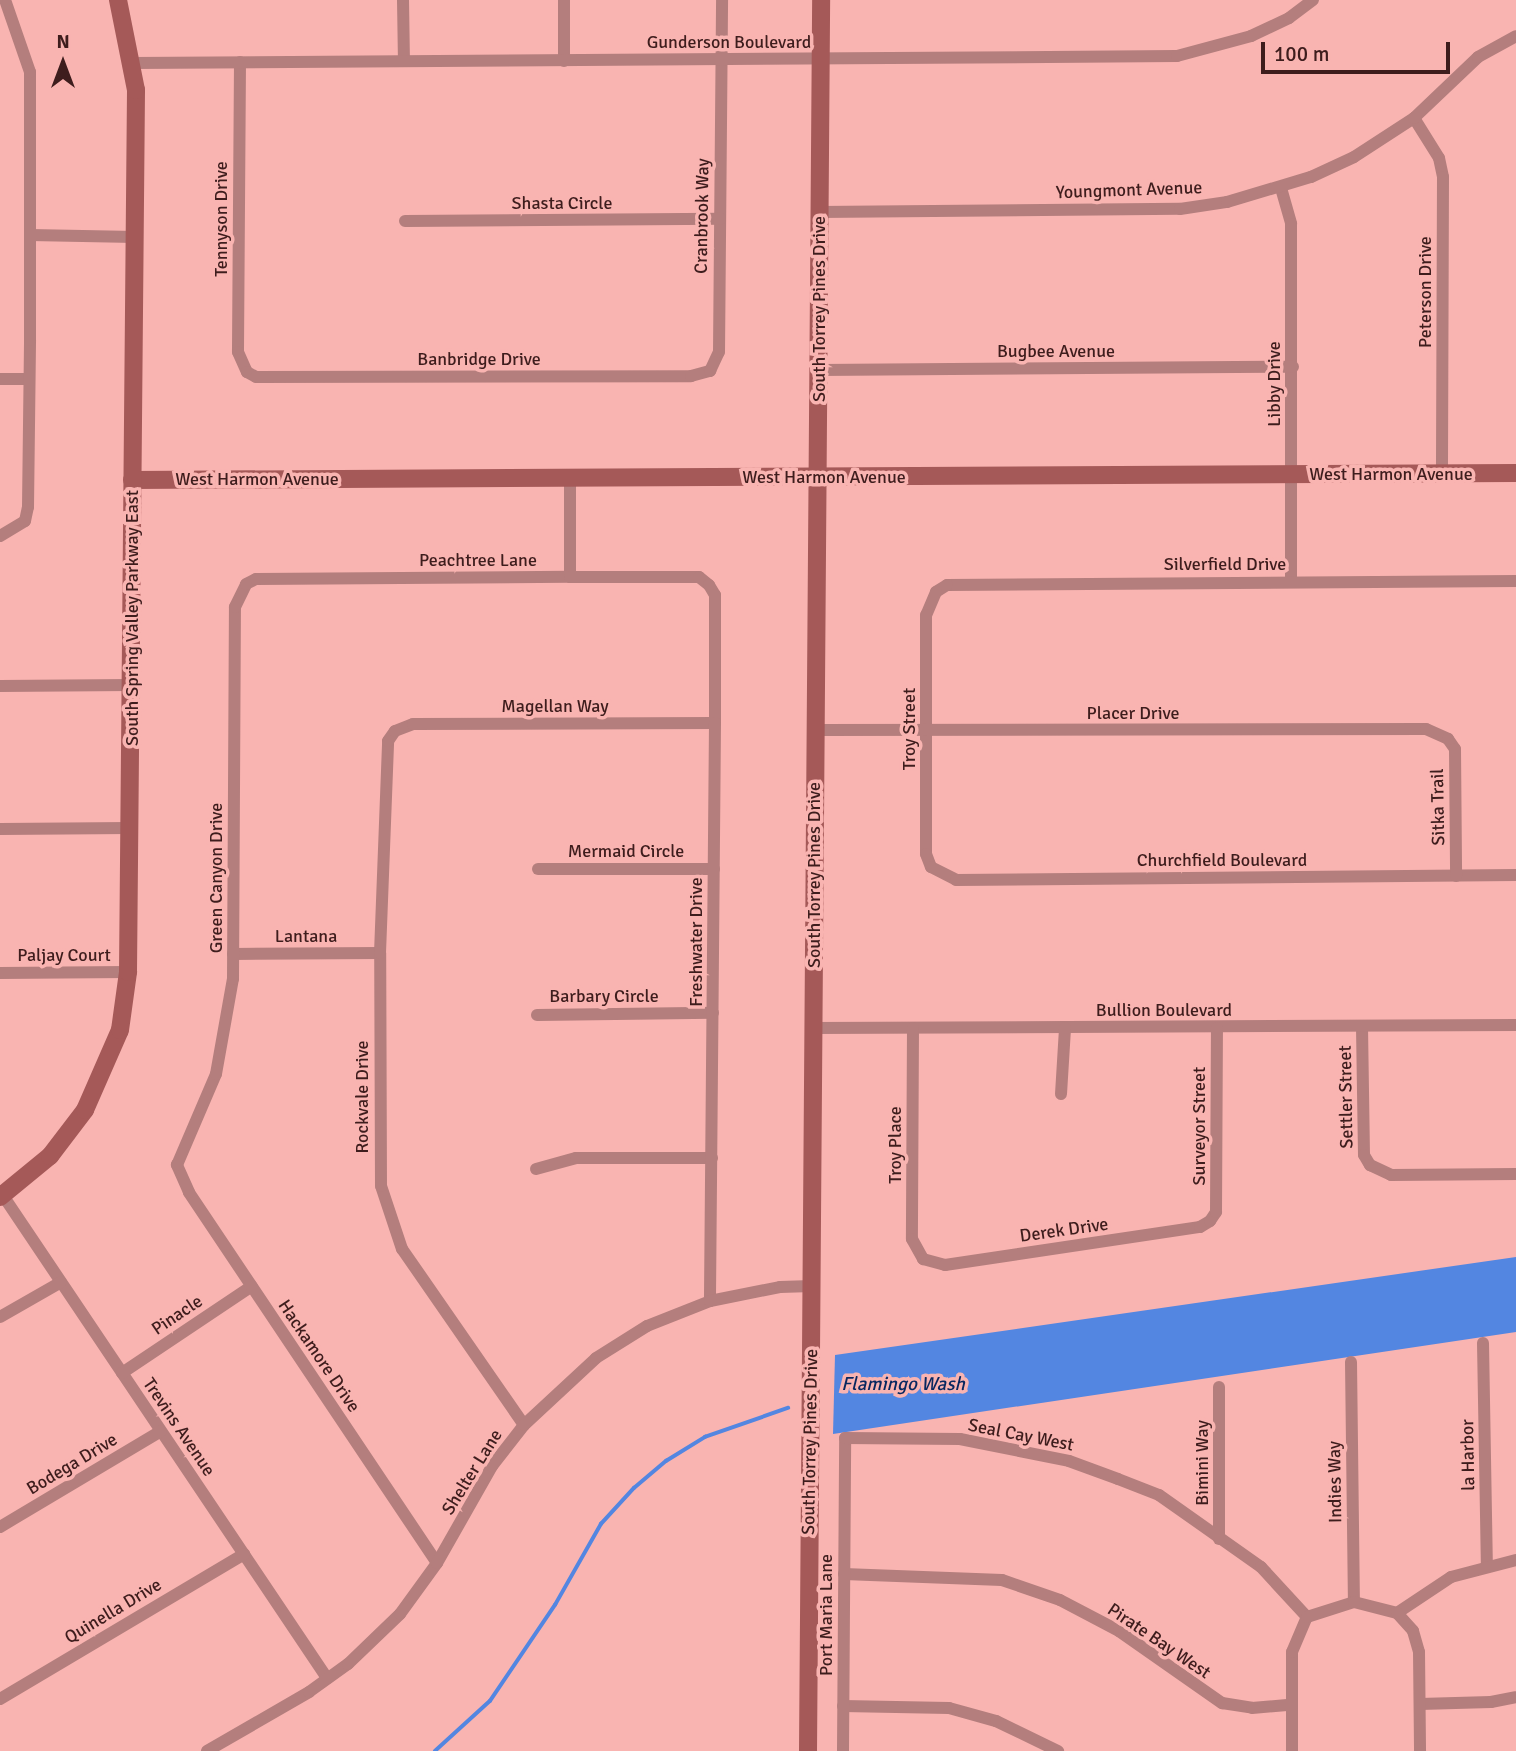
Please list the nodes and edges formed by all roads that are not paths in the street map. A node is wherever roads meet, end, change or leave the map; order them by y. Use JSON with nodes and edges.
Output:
{"nodes":[{"id":1,"x":5,"y":0,"type":"edge"},
{"id":2,"x":118,"y":0,"type":"edge"},
{"id":3,"x":403,"y":0,"type":"edge"},
{"id":4,"x":564,"y":0,"type":"edge"},
{"id":5,"x":722,"y":0,"type":"edge"},
{"id":6,"x":821,"y":0,"type":"edge"},
{"id":7,"x":1313,"y":0,"type":"edge"},
{"id":8,"x":1516,"y":36,"type":"edge"},
{"id":9,"x":820,"y":59,"type":"junction"},
{"id":10,"x":722,"y":60,"type":"junction"},
{"id":11,"x":404,"y":61,"type":"junction"},
{"id":12,"x":564,"y":61,"type":"junction"},
{"id":13,"x":240,"y":62,"type":"junction"},
{"id":14,"x":133,"y":63,"type":"junction"},
{"id":15,"x":1414,"y":118,"type":"junction"},
{"id":16,"x":1281,"y":188,"type":"junction"},
{"id":17,"x":819,"y":212,"type":"junction"},
{"id":18,"x":720,"y":219,"type":"junction"},
{"id":19,"x":405,"y":221,"type":"dead end"},
{"id":20,"x":30,"y":235,"type":"junction"},
{"id":21,"x":135,"y":237,"type":"junction"},
{"id":22,"x":1293,"y":367,"type":"junction"},
{"id":23,"x":819,"y":370,"type":"junction"},
{"id":24,"x":710,"y":371,"type":"joint"},
{"id":25,"x":247,"y":372,"type":"joint"},
{"id":26,"x":29,"y":379,"type":"junction"},
{"id":27,"x":0,"y":380,"type":"edge"},
{"id":28,"x":1516,"y":473,"type":"edge"},
{"id":29,"x":1442,"y":474,"type":"junction"},
{"id":30,"x":1291,"y":475,"type":"junction"},
{"id":31,"x":818,"y":477,"type":"junction"},
{"id":32,"x":570,"y":478,"type":"junction"},
{"id":33,"x":132,"y":480,"type":"junction"},
{"id":34,"x":0,"y":536,"type":"edge"},
{"id":35,"x":570,"y":576,"type":"junction"},
{"id":36,"x":1516,"y":581,"type":"edge"},
{"id":37,"x":1291,"y":582,"type":"junction"},
{"id":38,"x":246,"y":584,"type":"joint"},
{"id":39,"x":709,"y":585,"type":"joint"},
{"id":40,"x":936,"y":592,"type":"joint"},
{"id":41,"x":131,"y":685,"type":"junction"},
{"id":42,"x":0,"y":686,"type":"edge"},
{"id":43,"x":715,"y":723,"type":"junction"},
{"id":44,"x":816,"y":730,"type":"junction"},
{"id":45,"x":395,"y":731,"type":"joint"},
{"id":46,"x":926,"y":731,"type":"junction"},
{"id":47,"x":1448,"y":739,"type":"joint"},
{"id":48,"x":130,"y":828,"type":"junction"},
{"id":49,"x":0,"y":829,"type":"edge"},
{"id":50,"x":931,"y":867,"type":"joint"},
{"id":51,"x":538,"y":869,"type":"dead end"},
{"id":52,"x":714,"y":869,"type":"junction"},
{"id":53,"x":1516,"y":875,"type":"edge"},
{"id":54,"x":1456,"y":876,"type":"junction"},
{"id":55,"x":380,"y":953,"type":"junction"},
{"id":56,"x":233,"y":954,"type":"junction"},
{"id":57,"x":128,"y":972,"type":"junction"},
{"id":58,"x":0,"y":973,"type":"edge"},
{"id":59,"x":713,"y":1013,"type":"junction"},
{"id":60,"x":537,"y":1014,"type":"dead end"},
{"id":61,"x":1516,"y":1025,"type":"edge"},
{"id":62,"x":1362,"y":1027,"type":"junction"},
{"id":63,"x":813,"y":1028,"type":"junction"},
{"id":64,"x":913,"y":1028,"type":"junction"},
{"id":65,"x":1065,"y":1028,"type":"junction"},
{"id":66,"x":1217,"y":1028,"type":"junction"},
{"id":67,"x":1061,"y":1094,"type":"dead end"},
{"id":68,"x":712,"y":1158,"type":"junction"},
{"id":69,"x":177,"y":1165,"type":"joint"},
{"id":70,"x":536,"y":1169,"type":"dead end"},
{"id":71,"x":1516,"y":1174,"type":"edge"},
{"id":72,"x":1,"y":1195,"type":"edge"},
{"id":73,"x":1210,"y":1221,"type":"joint"},
{"id":74,"x":923,"y":1259,"type":"joint"},
{"id":75,"x":61,"y":1282,"type":"junction"},
{"id":76,"x":252,"y":1286,"type":"junction"},
{"id":77,"x":812,"y":1286,"type":"junction"},
{"id":78,"x":710,"y":1301,"type":"junction"},
{"id":79,"x":0,"y":1317,"type":"edge"},
{"id":80,"x":1483,"y":1343,"type":"dead end"},
{"id":81,"x":1351,"y":1362,"type":"dead end"},
{"id":82,"x":122,"y":1373,"type":"junction"},
{"id":83,"x":1219,"y":1387,"type":"dead end"},
{"id":84,"x":524,"y":1424,"type":"junction"},
{"id":85,"x":161,"y":1431,"type":"junction"},
{"id":86,"x":845,"y":1438,"type":"joint"},
{"id":87,"x":0,"y":1527,"type":"edge"},
{"id":88,"x":1219,"y":1539,"type":"junction"},
{"id":89,"x":244,"y":1554,"type":"junction"},
{"id":90,"x":1516,"y":1560,"type":"edge"},
{"id":91,"x":437,"y":1563,"type":"junction"},
{"id":92,"x":1487,"y":1567,"type":"junction"},
{"id":93,"x":844,"y":1574,"type":"junction"},
{"id":94,"x":1354,"y":1602,"type":"junction"},
{"id":95,"x":1397,"y":1613,"type":"junction"},
{"id":96,"x":1307,"y":1617,"type":"junction"},
{"id":97,"x":327,"y":1678,"type":"junction"},
{"id":98,"x":1516,"y":1697,"type":"edge"},
{"id":99,"x":0,"y":1699,"type":"edge"},
{"id":100,"x":1420,"y":1704,"type":"junction"},
{"id":101,"x":1290,"y":1705,"type":"junction"},
{"id":102,"x":843,"y":1706,"type":"junction"},
{"id":103,"x":207,"y":1751,"type":"edge"},
{"id":104,"x":808,"y":1751,"type":"edge"},
{"id":105,"x":843,"y":1751,"type":"edge"},
{"id":106,"x":1058,"y":1751,"type":"edge"},
{"id":107,"x":1292,"y":1751,"type":"edge"},
{"id":108,"x":1420,"y":1751,"type":"edge"}],
"edges":[{"from":1,"to":20,"type":"street"},
{"from":2,"to":14,"type":"main road","name":"South Spring Valley Parkway East"},
{"from":3,"to":11,"type":"street"},
{"from":4,"to":12,"type":"street"},
{"from":5,"to":10,"type":"street","name":"Cranbrook Way"},
{"from":6,"to":9,"type":"main road","name":"South Torrey Pines Drive"},
{"from":7,"to":9,"type":"street","name":"Gunderson Boulevard"},
{"from":8,"to":15,"type":"street","name":"Youngmont Avenue"},
{"from":9,"to":10,"type":"street","name":"Gunderson Boulevard"},
{"from":9,"to":17,"type":"main road","name":"South Torrey Pines Drive"},
{"from":10,"to":12,"type":"street","name":"Gunderson Boulevard"},
{"from":10,"to":18,"type":"street","name":"Cranbrook Way"},
{"from":11,"to":12,"type":"street","name":"Gunderson Boulevard"},
{"from":11,"to":13,"type":"street","name":"Gunderson Boulevard"},
{"from":13,"to":14,"type":"street","name":"Gunderson Boulevard"},
{"from":13,"to":25,"type":"street","name":"Tennyson Drive"},
{"from":14,"to":21,"type":"main road","name":"South Spring Valley Parkway East"},
{"from":15,"to":16,"type":"street","name":"Youngmont Avenue"},
{"from":15,"to":29,"type":"street","name":"Peterson Drive"},
{"from":16,"to":17,"type":"street","name":"Youngmont Avenue"},
{"from":16,"to":22,"type":"street","name":"Libby Drive"},
{"from":17,"to":23,"type":"main road","name":"South Torrey Pines Drive"},
{"from":18,"to":19,"type":"street","name":"Shasta Circle"},
{"from":18,"to":24,"type":"street","name":"Cranbrook Way"},
{"from":20,"to":21,"type":"street"},
{"from":20,"to":26,"type":"street"},
{"from":21,"to":33,"type":"main road","name":"South Spring Valley Parkway East"},
{"from":22,"to":23,"type":"street","name":"Bugbee Avenue"},
{"from":22,"to":30,"type":"street","name":"Libby Drive"},
{"from":23,"to":31,"type":"main road","name":"South Torrey Pines Drive"},
{"from":24,"to":25,"type":"street","name":"Banbridge Drive"},
{"from":26,"to":27,"type":"street"},
{"from":26,"to":34,"type":"street"},
{"from":28,"to":29,"type":"main road","name":"West Harmon Avenue"},
{"from":29,"to":30,"type":"main road","name":"West Harmon Avenue"},
{"from":30,"to":31,"type":"main road","name":"West Harmon Avenue"},
{"from":30,"to":37,"type":"street","name":"Libby Drive"},
{"from":31,"to":32,"type":"main road","name":"West Harmon Avenue"},
{"from":31,"to":44,"type":"main road","name":"South Torrey Pines Drive"},
{"from":32,"to":33,"type":"main road","name":"West Harmon Avenue"},
{"from":32,"to":35,"type":"street"},
{"from":33,"to":41,"type":"main road","name":"South Spring Valley Parkway East"},
{"from":35,"to":38,"type":"street","name":"Peachtree Lane"},
{"from":35,"to":39,"type":"street","name":"Peachtree Lane"},
{"from":36,"to":37,"type":"street","name":"Silverfield Drive"},
{"from":37,"to":40,"type":"street","name":"Silverfield Drive"},
{"from":38,"to":56,"type":"street","name":"Green Canyon Drive"},
{"from":39,"to":43,"type":"street","name":"Freshwater Drive"},
{"from":40,"to":46,"type":"street","name":"Troy Street"},
{"from":41,"to":42,"type":"street"},
{"from":41,"to":48,"type":"main road","name":"South Spring Valley Parkway East"},
{"from":43,"to":45,"type":"street","name":"Magellan Way"},
{"from":43,"to":52,"type":"street","name":"Freshwater Drive"},
{"from":44,"to":46,"type":"street","name":"Placer Drive"},
{"from":44,"to":63,"type":"main road","name":"South Torrey Pines Drive"},
{"from":45,"to":55,"type":"street","name":"Rockvale Drive"},
{"from":46,"to":47,"type":"street","name":"Placer Drive"},
{"from":46,"to":50,"type":"street","name":"Troy Street"},
{"from":47,"to":54,"type":"street","name":"Sitka Trail"},
{"from":48,"to":49,"type":"street"},
{"from":48,"to":57,"type":"main road","name":"South Spring Valley Parkway East"},
{"from":50,"to":54,"type":"street","name":"Churchfield Boulevard"},
{"from":51,"to":52,"type":"street","name":"Mermaid Circle"},
{"from":52,"to":59,"type":"street","name":"Freshwater Drive"},
{"from":53,"to":54,"type":"street","name":"Churchfield Boulevard"},
{"from":55,"to":56,"type":"street","name":"Lantana"},
{"from":55,"to":84,"type":"street","name":"Rockvale Drive"},
{"from":56,"to":69,"type":"street","name":"Green Canyon Drive"},
{"from":57,"to":58,"type":"street","name":"Paljay Court"},
{"from":57,"to":72,"type":"main road","name":"South Spring Valley Parkway East"},
{"from":59,"to":60,"type":"street","name":"Barbary Circle"},
{"from":59,"to":68,"type":"street","name":"Freshwater Drive"},
{"from":61,"to":62,"type":"street","name":"Bullion Boulevard"},
{"from":62,"to":66,"type":"street","name":"Bullion Boulevard"},
{"from":62,"to":71,"type":"street","name":"Settler Street"},
{"from":63,"to":64,"type":"street","name":"Bullion Boulevard"},
{"from":63,"to":77,"type":"main road","name":"South Torrey Pines Drive"},
{"from":64,"to":65,"type":"street","name":"Bullion Boulevard"},
{"from":64,"to":74,"type":"street","name":"Troy Place"},
{"from":65,"to":66,"type":"street","name":"Bullion Boulevard"},
{"from":65,"to":67,"type":"street"},
{"from":66,"to":73,"type":"street","name":"Surveyor Street"},
{"from":68,"to":70,"type":"street"},
{"from":68,"to":78,"type":"street","name":"Freshwater Drive"},
{"from":69,"to":76,"type":"street","name":"Hackamore Drive"},
{"from":72,"to":75,"type":"street","name":"Trevins Avenue"},
{"from":73,"to":74,"type":"street","name":"Derek Drive"},
{"from":75,"to":79,"type":"street"},
{"from":75,"to":82,"type":"street","name":"Trevins Avenue"},
{"from":76,"to":82,"type":"street","name":"Pinacle"},
{"from":76,"to":91,"type":"street","name":"Hackamore Drive"},
{"from":77,"to":78,"type":"street","name":"Shelter Lane"},
{"from":77,"to":104,"type":"main road","name":"South Torrey Pines Drive"},
{"from":78,"to":84,"type":"street","name":"Shelter Lane"},
{"from":80,"to":92,"type":"street","name":"la Harbor"},
{"from":81,"to":94,"type":"street","name":"Indies Way"},
{"from":82,"to":85,"type":"street","name":"Trevins Avenue"},
{"from":83,"to":88,"type":"street","name":"Bimini Way"},
{"from":84,"to":91,"type":"street","name":"Shelter Lane"},
{"from":85,"to":87,"type":"street","name":"Bodega Drive"},
{"from":85,"to":89,"type":"street","name":"Trevins Avenue"},
{"from":86,"to":88,"type":"street","name":"Seal Cay West"},
{"from":86,"to":93,"type":"street","name":"Port Maria Lane"},
{"from":88,"to":96,"type":"street","name":"Seal Cay West"},
{"from":89,"to":97,"type":"street","name":"Trevins Avenue"},
{"from":89,"to":99,"type":"street","name":"Quinella Drive"},
{"from":90,"to":92,"type":"street"},
{"from":91,"to":97,"type":"street","name":"Shelter Lane"},
{"from":92,"to":95,"type":"street"},
{"from":93,"to":101,"type":"street","name":"Pirate Bay West"},
{"from":93,"to":102,"type":"street","name":"Port Maria Lane"},
{"from":94,"to":95,"type":"street"},
{"from":94,"to":96,"type":"street"},
{"from":95,"to":100,"type":"street"},
{"from":96,"to":101,"type":"street"},
{"from":97,"to":103,"type":"street","name":"Shelter Lane"},
{"from":98,"to":100,"type":"street"},
{"from":100,"to":108,"type":"street"},
{"from":101,"to":107,"type":"street"},
{"from":102,"to":105,"type":"street","name":"Port Maria Lane"},
{"from":102,"to":106,"type":"street"}]}
